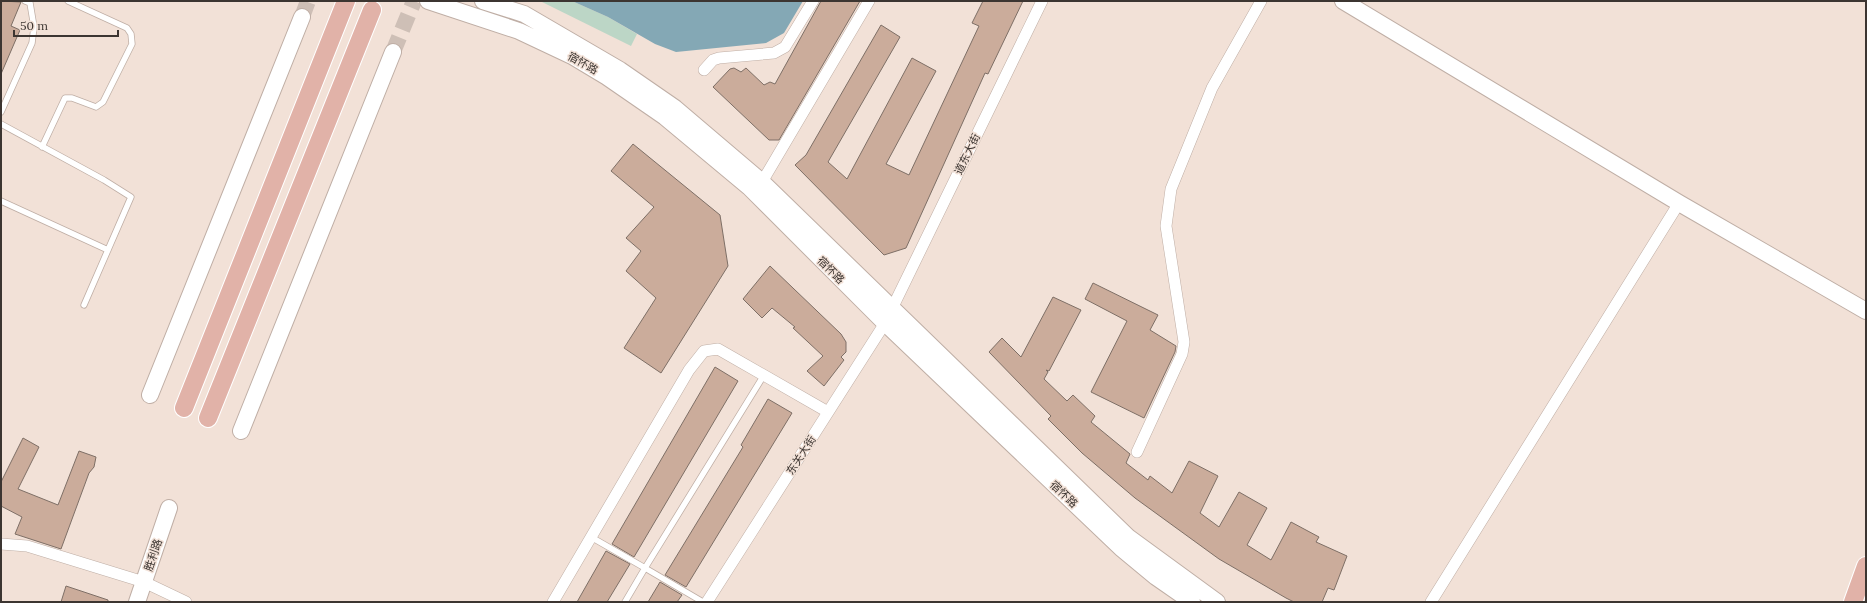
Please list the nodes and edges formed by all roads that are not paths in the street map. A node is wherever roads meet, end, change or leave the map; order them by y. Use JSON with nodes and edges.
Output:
{"nodes":[{"id":1,"x":68,"y":1,"type":"edge"},
{"id":2,"x":346,"y":1,"type":"edge"},
{"id":3,"x":428,"y":1,"type":"edge"},
{"id":4,"x":483,"y":1,"type":"edge"},
{"id":5,"x":813,"y":1,"type":"edge"},
{"id":6,"x":869,"y":1,"type":"edge"},
{"id":7,"x":1042,"y":1,"type":"edge"},
{"id":8,"x":1261,"y":1,"type":"edge"},
{"id":9,"x":1343,"y":1,"type":"edge"},
{"id":10,"x":29,"y":2,"type":"edge"},
{"id":11,"x":525,"y":8,"type":"edge"},
{"id":12,"x":372,"y":10,"type":"dead end"},
{"id":13,"x":302,"y":17,"type":"tunnel mouth"},
{"id":14,"x":394,"y":52,"type":"tunnel mouth"},
{"id":15,"x":704,"y":70,"type":"dead end"},
{"id":16,"x":1,"y":112,"type":"edge"},
{"id":17,"x":1,"y":124,"type":"edge"},
{"id":18,"x":42,"y":147,"type":"junction"},
{"id":19,"x":762,"y":182,"type":"junction"},
{"id":20,"x":1,"y":200,"type":"edge"},
{"id":21,"x":1679,"y":203,"type":"junction"},
{"id":22,"x":108,"y":250,"type":"junction"},
{"id":23,"x":84,"y":305,"type":"dead end"},
{"id":24,"x":893,"y":308,"type":"junction"},
{"id":25,"x":1866,"y":311,"type":"edge"},
{"id":26,"x":885,"y":323,"type":"junction"},
{"id":27,"x":764,"y":375,"type":"junction"},
{"id":28,"x":150,"y":395,"type":"dead end"},
{"id":29,"x":184,"y":408,"type":"dead end"},
{"id":30,"x":828,"y":412,"type":"junction"},
{"id":31,"x":208,"y":418,"type":"dead end"},
{"id":32,"x":241,"y":431,"type":"dead end"},
{"id":33,"x":1136,"y":452,"type":"dead end"},
{"id":34,"x":169,"y":508,"type":"dead end"},
{"id":35,"x":591,"y":537,"type":"junction"},
{"id":36,"x":1,"y":544,"type":"edge"},
{"id":37,"x":1866,"y":566,"type":"edge"},
{"id":38,"x":646,"y":568,"type":"junction"},
{"id":39,"x":144,"y":582,"type":"junction"},
{"id":40,"x":136,"y":602,"type":"edge"},
{"id":41,"x":186,"y":602,"type":"edge"},
{"id":42,"x":553,"y":602,"type":"edge"},
{"id":43,"x":624,"y":602,"type":"edge"},
{"id":44,"x":702,"y":602,"type":"edge"},
{"id":45,"x":707,"y":602,"type":"edge"},
{"id":46,"x":1192,"y":602,"type":"edge"},
{"id":47,"x":1217,"y":602,"type":"edge"},
{"id":48,"x":1431,"y":602,"type":"edge"},
{"id":49,"x":1853,"y":602,"type":"edge"}],
"edges":[{"from":1,"to":18,"type":"lane"},
{"from":2,"to":29,"type":"main road"},
{"from":3,"to":26,"type":"main road","name":"宿怀路"},
{"from":4,"to":11,"type":"main road","name":"宿怀路"},
{"from":5,"to":15,"type":"street"},
{"from":6,"to":19,"type":"street"},
{"from":7,"to":24,"type":"street","name":"道东大街"},
{"from":8,"to":33,"type":"street"},
{"from":9,"to":21,"type":"main road"},
{"from":10,"to":16,"type":"lane"},
{"from":11,"to":19,"type":"main road","name":"宿怀路"},
{"from":12,"to":31,"type":"main road"},
{"from":13,"to":28,"type":"main road"},
{"from":14,"to":32,"type":"main road"},
{"from":17,"to":18,"type":"lane"},
{"from":18,"to":22,"type":"lane"},
{"from":19,"to":24,"type":"main road","name":"宿怀路"},
{"from":20,"to":22,"type":"lane"},
{"from":21,"to":25,"type":"main road"},
{"from":21,"to":48,"type":"street"},
{"from":22,"to":23,"type":"lane"},
{"from":24,"to":26,"type":"street","name":"东关大街"},
{"from":24,"to":47,"type":"main road","name":"宿怀路"},
{"from":26,"to":30,"type":"street","name":"东关大街"},
{"from":26,"to":46,"type":"main road","name":"宿怀路"},
{"from":27,"to":30,"type":"street"},
{"from":27,"to":35,"type":"street"},
{"from":27,"to":38,"type":"lane"},
{"from":30,"to":45,"type":"street","name":"东关大街"},
{"from":34,"to":39,"type":"main road","name":"胜利路"},
{"from":35,"to":38,"type":"lane"},
{"from":35,"to":42,"type":"street"},
{"from":36,"to":39,"type":"street"},
{"from":37,"to":49,"type":"main road"},
{"from":38,"to":43,"type":"lane"},
{"from":38,"to":44,"type":"lane"},
{"from":39,"to":40,"type":"main road","name":"胜利路"},
{"from":39,"to":41,"type":"street"}]}
